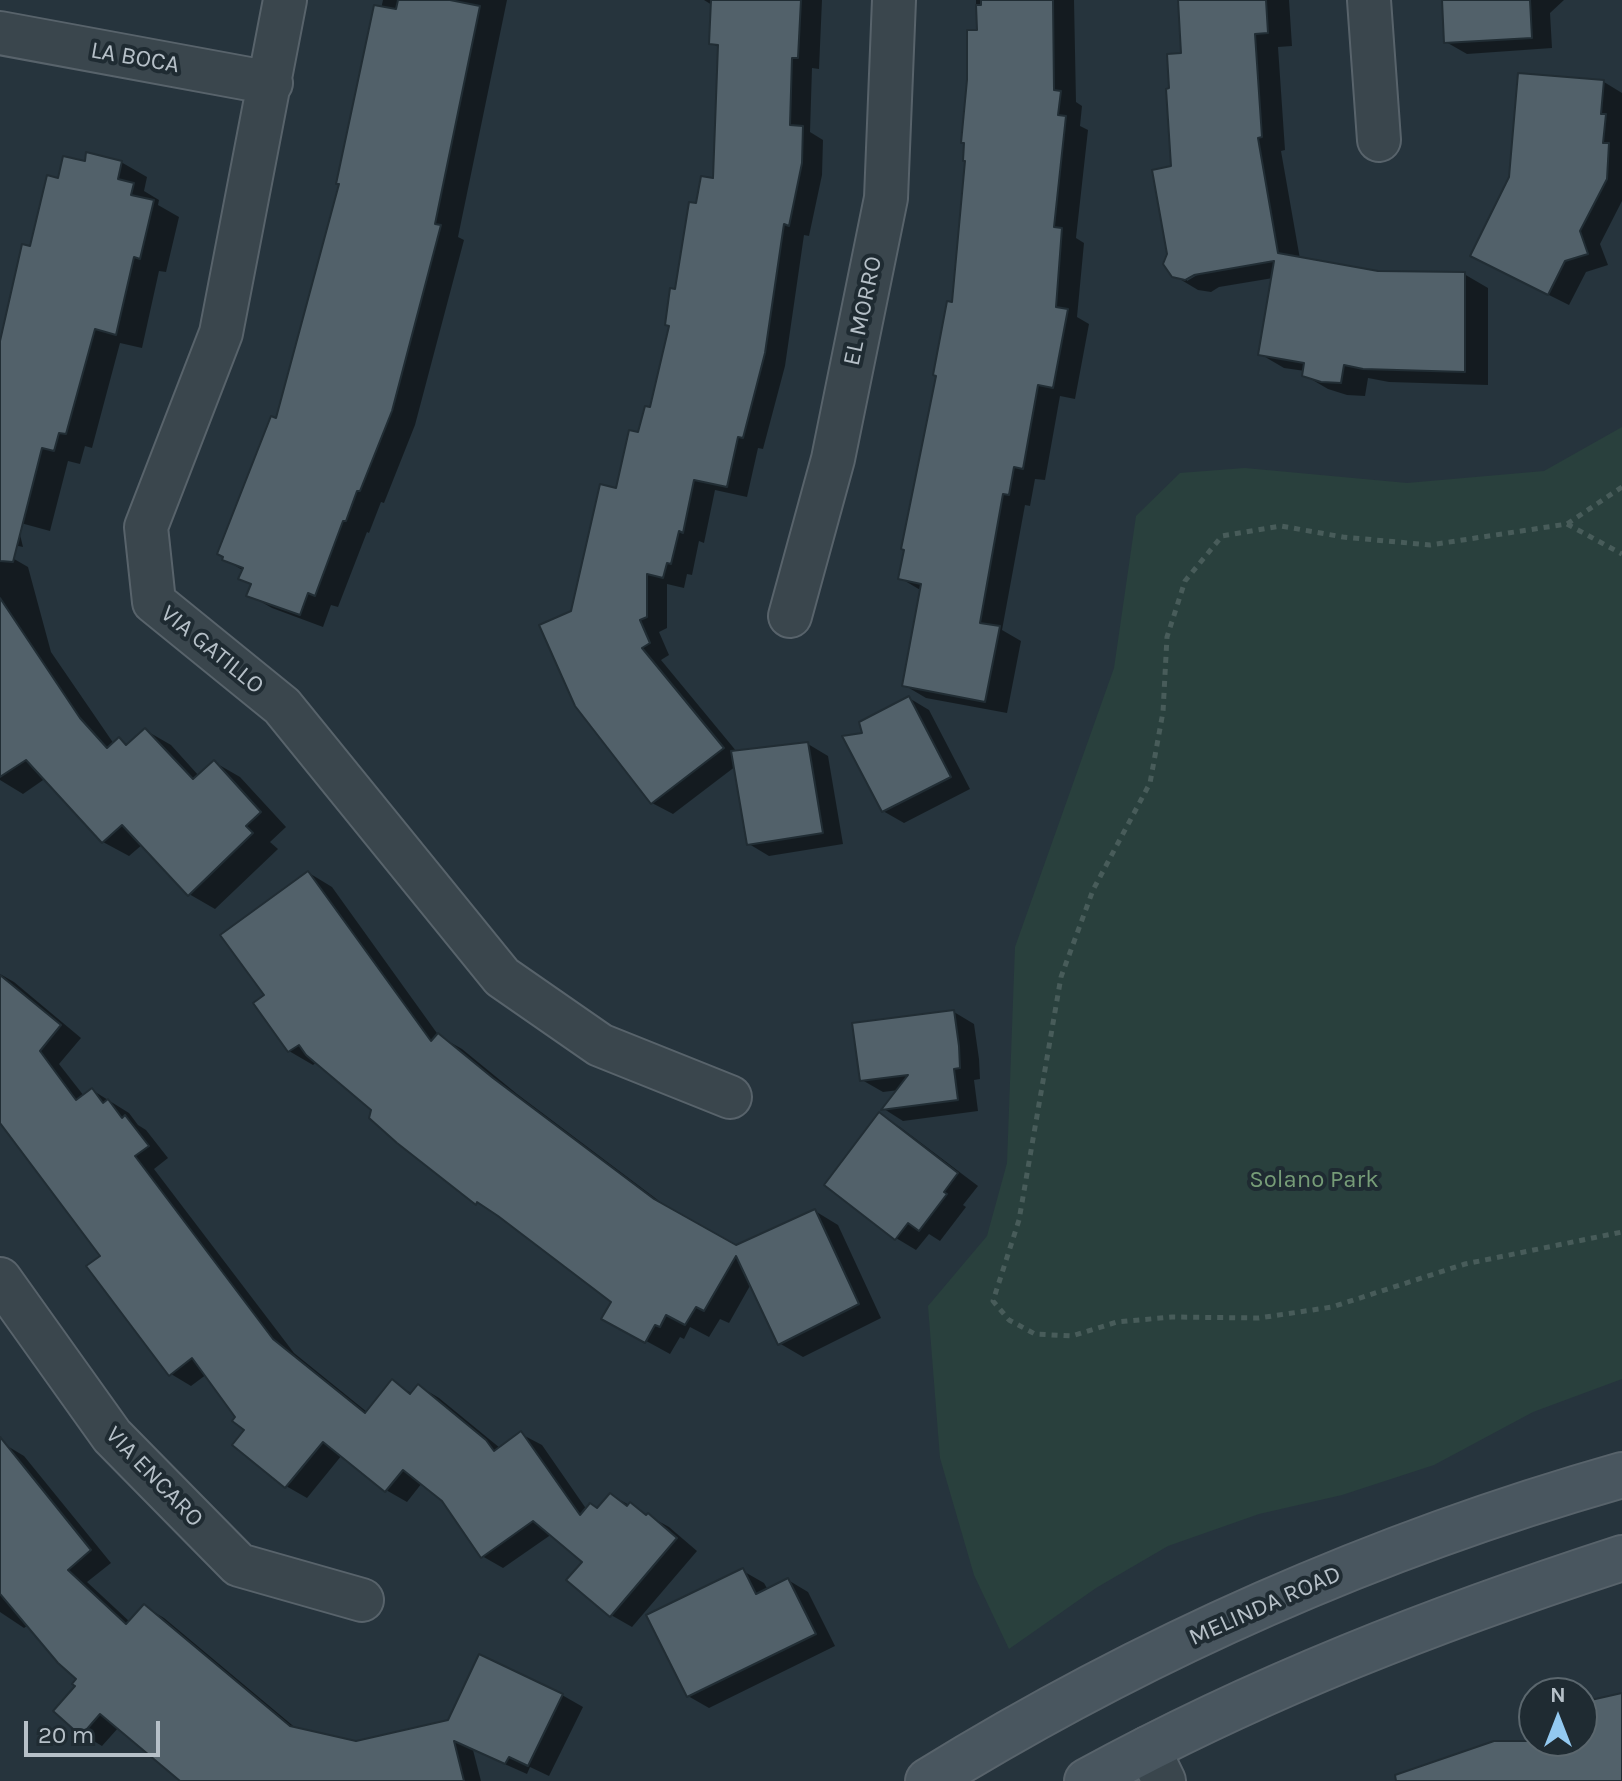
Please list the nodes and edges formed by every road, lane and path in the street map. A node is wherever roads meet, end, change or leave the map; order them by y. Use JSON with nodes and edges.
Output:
{"nodes":[{"id":1,"x":285,"y":0,"type":"edge"},
{"id":2,"x":894,"y":0,"type":"edge"},
{"id":3,"x":1369,"y":0,"type":"edge"},
{"id":4,"x":0,"y":33,"type":"edge"},
{"id":5,"x":271,"y":83,"type":"junction"},
{"id":6,"x":1379,"y":140,"type":"dead end"},
{"id":7,"x":1622,"y":487,"type":"edge"},
{"id":8,"x":1567,"y":524,"type":"junction"},
{"id":9,"x":1622,"y":554,"type":"edge"},
{"id":10,"x":790,"y":616,"type":"dead end"},
{"id":11,"x":730,"y":1097,"type":"dead end"},
{"id":12,"x":1622,"y":1232,"type":"edge"},
{"id":13,"x":0,"y":1279,"type":"edge"},
{"id":14,"x":1622,"y":1475,"type":"edge"},
{"id":15,"x":1622,"y":1558,"type":"edge"},
{"id":16,"x":362,"y":1600,"type":"dead end"},
{"id":17,"x":1156,"y":1764,"type":"edge"},
{"id":18,"x":928,"y":1781,"type":"edge"},
{"id":19,"x":1087,"y":1781,"type":"edge"}],
"edges":[{"from":1,"to":5,"type":"street","name":"VIA GATILLO"},
{"from":2,"to":10,"type":"street","name":"EL MORRO"},
{"from":3,"to":6,"type":"street"},
{"from":4,"to":5,"type":"street","name":"LA BOCA"},
{"from":5,"to":11,"type":"street","name":"VIA GATILLO"},
{"from":7,"to":8,"type":"path"},
{"from":8,"to":9,"type":"path"},
{"from":8,"to":12,"type":"path"},
{"from":13,"to":16,"type":"street","name":"VIA ENCARO"},
{"from":14,"to":18,"type":"main road","name":"MELINDA ROAD"},
{"from":15,"to":17,"type":"main road"},
{"from":17,"to":19,"type":"main road"}]}
